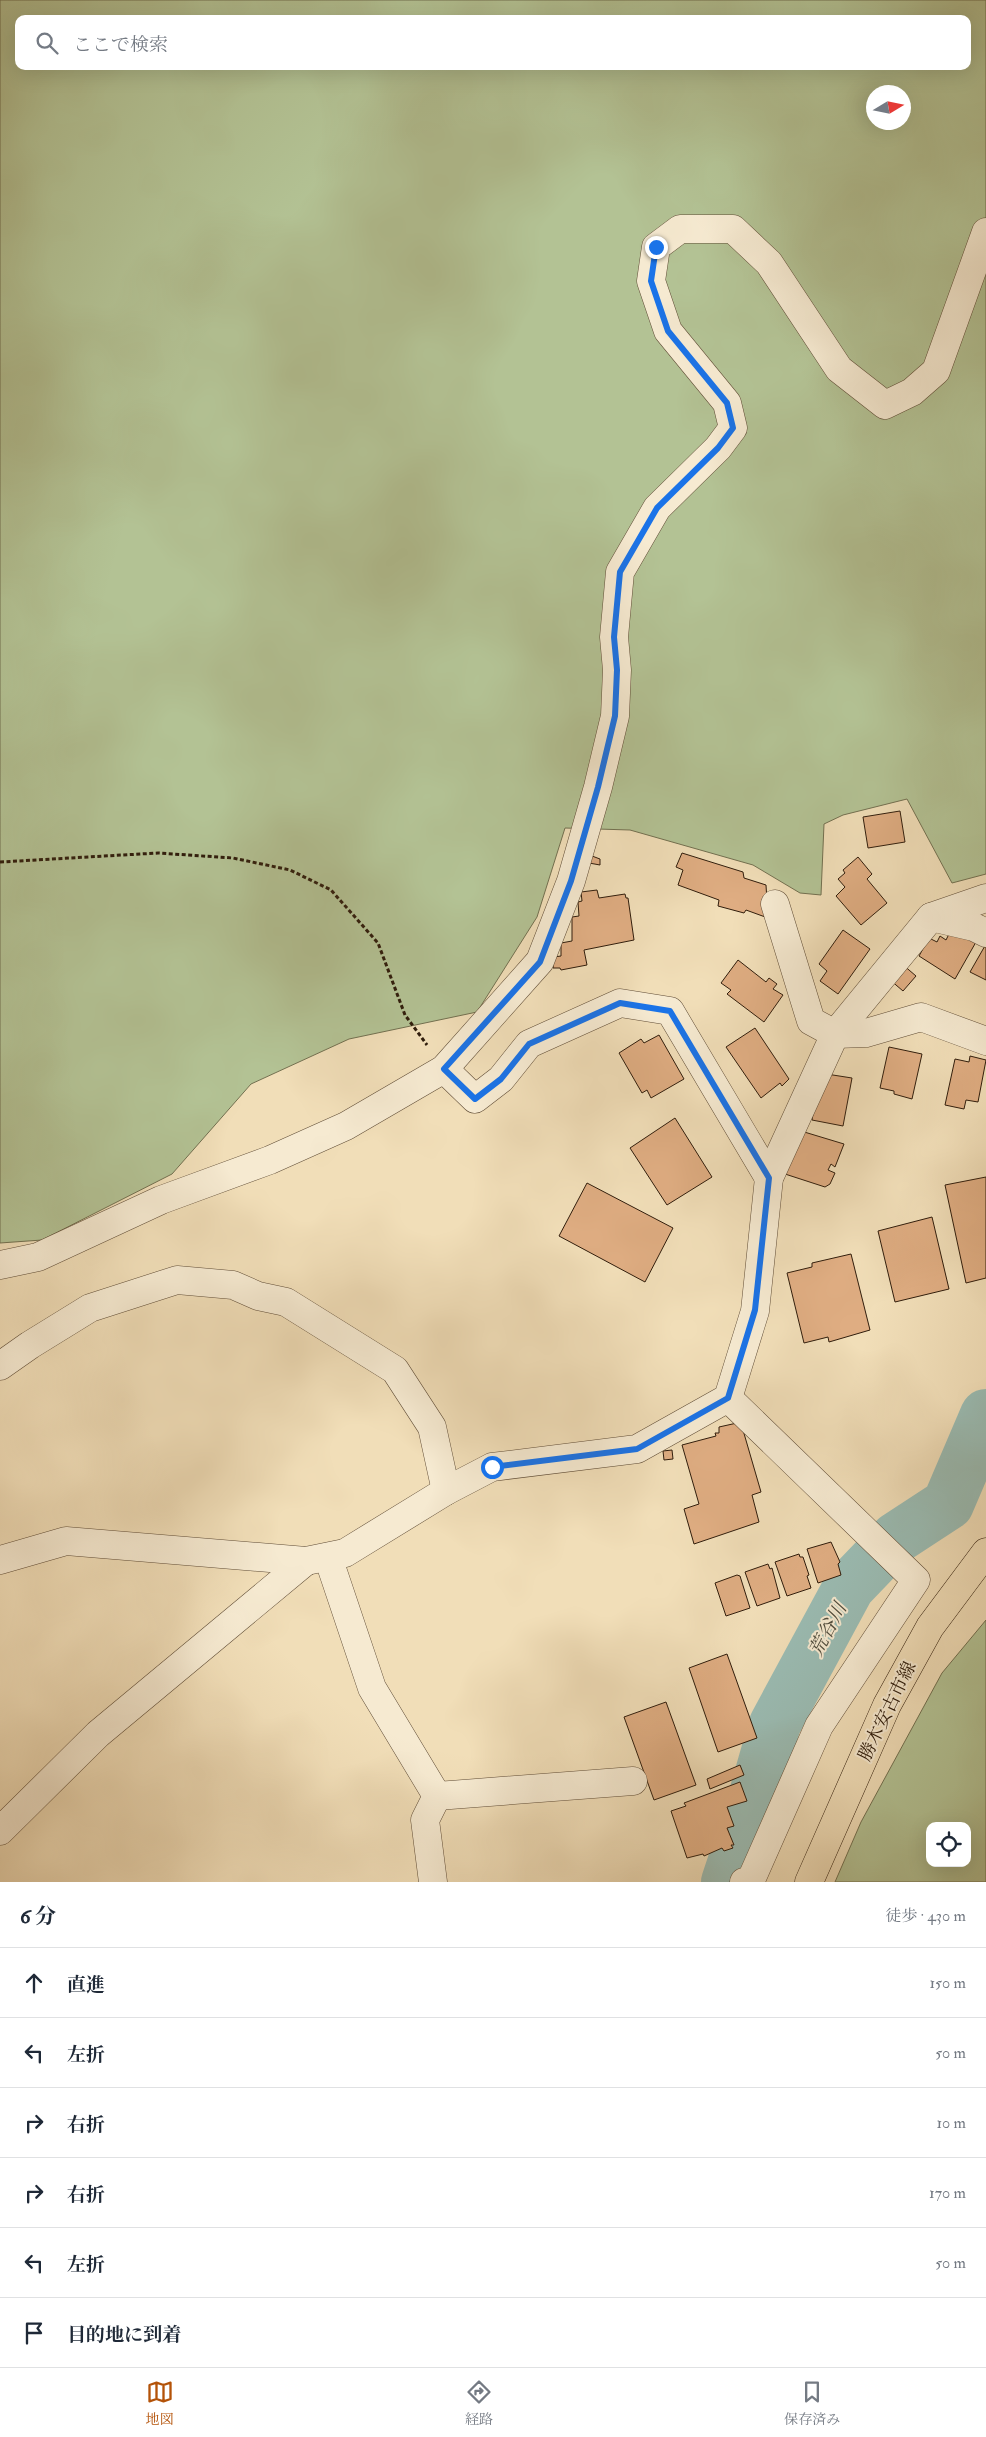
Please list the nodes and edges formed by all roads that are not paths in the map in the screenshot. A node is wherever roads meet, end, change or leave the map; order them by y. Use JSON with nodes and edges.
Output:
{"nodes":[{"id":1,"x":986,"y":232,"type":"edge"},
{"id":2,"x":986,"y":898,"type":"edge"},
{"id":3,"x":775,"y":904,"type":"dead end"},
{"id":4,"x":931,"y":917,"type":"junction"},
{"id":5,"x":986,"y":933,"type":"edge"},
{"id":6,"x":835,"y":1034,"type":"junction"},
{"id":7,"x":986,"y":1041,"type":"edge"},
{"id":8,"x":444,"y":1069,"type":"junction"},
{"id":9,"x":769,"y":1178,"type":"junction"},
{"id":10,"x":0,"y":1265,"type":"edge"},
{"id":11,"x":0,"y":1366,"type":"edge"},
{"id":12,"x":728,"y":1398,"type":"junction"},
{"id":13,"x":446,"y":1491,"type":"junction"},
{"id":14,"x":986,"y":1552,"type":"edge"},
{"id":15,"x":317,"y":1559,"type":"junction"},
{"id":16,"x":0,"y":1560,"type":"edge"},
{"id":17,"x":633,"y":1781,"type":"dead end"},
{"id":18,"x":437,"y":1796,"type":"junction"},
{"id":19,"x":0,"y":1832,"type":"edge"},
{"id":20,"x":433,"y":1882,"type":"edge"},
{"id":21,"x":744,"y":1882,"type":"edge"},
{"id":22,"x":809,"y":1882,"type":"edge"}],
"edges":[{"from":1,"to":8,"type":"street"},
{"from":2,"to":4,"type":"street"},
{"from":3,"to":6,"type":"street"},
{"from":4,"to":5,"type":"street"},
{"from":4,"to":6,"type":"street"},
{"from":6,"to":7,"type":"street"},
{"from":6,"to":9,"type":"street"},
{"from":8,"to":9,"type":"street"},
{"from":8,"to":10,"type":"street"},
{"from":9,"to":12,"type":"street"},
{"from":11,"to":13,"type":"street"},
{"from":12,"to":13,"type":"street"},
{"from":12,"to":21,"type":"street"},
{"from":13,"to":15,"type":"street"},
{"from":14,"to":22,"type":"main road","name":"勝木安古市線"},
{"from":15,"to":16,"type":"street"},
{"from":15,"to":18,"type":"street"},
{"from":15,"to":19,"type":"street"},
{"from":17,"to":18,"type":"street"},
{"from":18,"to":20,"type":"street"}]}
